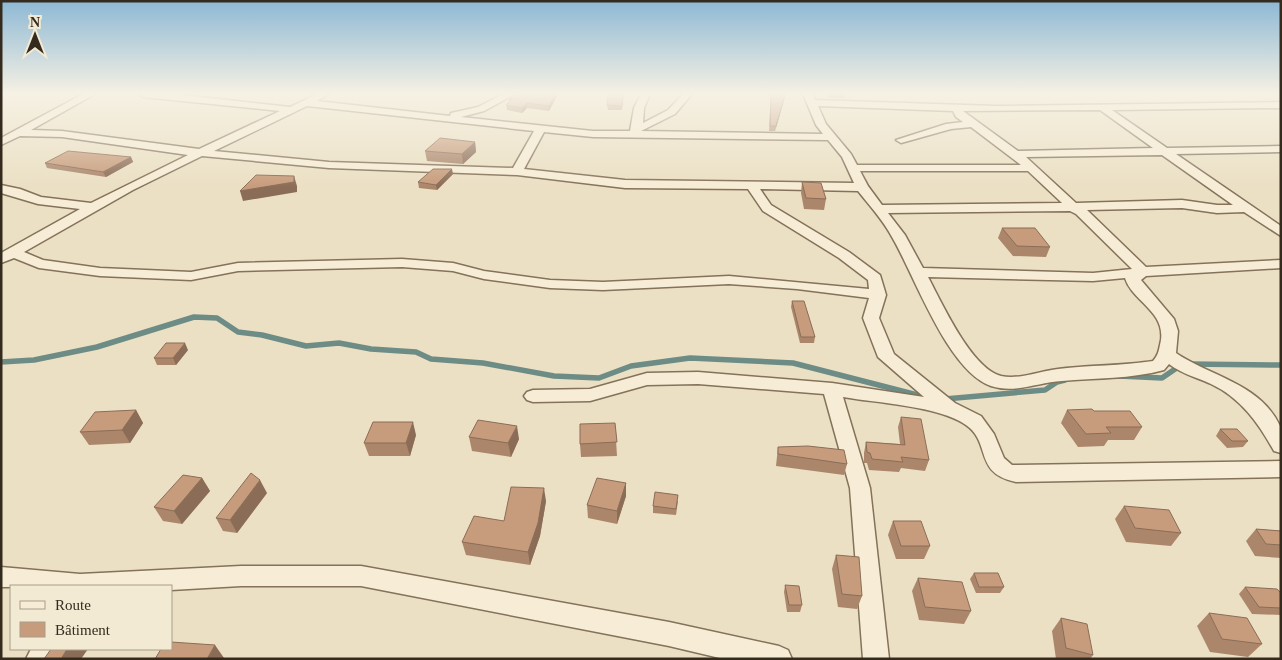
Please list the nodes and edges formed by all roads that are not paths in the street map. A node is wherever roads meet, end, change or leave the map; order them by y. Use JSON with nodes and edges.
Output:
{"nodes":[{"id":1,"x":32,"y":125,"type":"edge"},
{"id":2,"x":262,"y":125,"type":"edge"},
{"id":3,"x":503,"y":125,"type":"edge"},
{"id":4,"x":636,"y":125,"type":"edge"},
{"id":5,"x":651,"y":125,"type":"edge"},
{"id":6,"x":821,"y":125,"type":"edge"},
{"id":7,"x":964,"y":125,"type":"edge"},
{"id":8,"x":975,"y":125,"type":"edge"},
{"id":9,"x":1125,"y":125,"type":"edge"},
{"id":10,"x":540,"y":129,"type":"junction"},
{"id":11,"x":635,"y":132,"type":"junction"},
{"id":12,"x":16,"y":133,"type":"junction"},
{"id":13,"x":832,"y":137,"type":"junction"},
{"id":14,"x":901,"y":140,"type":"dead end"},
{"id":15,"x":1,"y":142,"type":"edge"},
{"id":16,"x":1281,"y":149,"type":"edge"},
{"id":17,"x":1162,"y":150,"type":"junction"},
{"id":18,"x":201,"y":153,"type":"junction"},
{"id":19,"x":1016,"y":154,"type":"junction"},
{"id":20,"x":853,"y":168,"type":"junction"},
{"id":21,"x":1030,"y":168,"type":"junction"},
{"id":22,"x":517,"y":172,"type":"junction"},
{"id":23,"x":750,"y":185,"type":"junction"},
{"id":24,"x":862,"y":187,"type":"junction"},
{"id":25,"x":1,"y":189,"type":"edge"},
{"id":26,"x":93,"y":207,"type":"junction"},
{"id":27,"x":1073,"y":207,"type":"junction"},
{"id":28,"x":1248,"y":208,"type":"junction"},
{"id":29,"x":879,"y":209,"type":"junction"},
{"id":30,"x":1281,"y":232,"type":"edge"},
{"id":31,"x":15,"y":252,"type":"junction"},
{"id":32,"x":1,"y":259,"type":"edge"},
{"id":33,"x":1281,"y":264,"type":"edge"},
{"id":34,"x":920,"y":272,"type":"junction"},
{"id":35,"x":1142,"y":272,"type":"junction"},
{"id":36,"x":878,"y":295,"type":"junction"},
{"id":37,"x":1166,"y":355,"type":"junction"},
{"id":38,"x":832,"y":389,"type":"junction"},
{"id":39,"x":533,"y":396,"type":"dead end"},
{"id":40,"x":948,"y":408,"type":"junction"},
{"id":41,"x":1281,"y":446,"type":"edge"},
{"id":42,"x":1281,"y":469,"type":"edge"},
{"id":43,"x":1,"y":577,"type":"edge"},
{"id":44,"x":71,"y":585,"type":"edge"},
{"id":45,"x":96,"y":585,"type":"edge"},
{"id":46,"x":779,"y":659,"type":"edge"},
{"id":47,"x":876,"y":659,"type":"edge"}],
"edges":[{"from":1,"to":12,"type":"street"},
{"from":2,"to":18,"type":"street"},
{"from":3,"to":10,"type":"street"},
{"from":4,"to":11,"type":"street"},
{"from":5,"to":11,"type":"street"},
{"from":6,"to":13,"type":"street"},
{"from":7,"to":14,"type":"street"},
{"from":8,"to":19,"type":"street"},
{"from":9,"to":17,"type":"street"},
{"from":10,"to":11,"type":"street"},
{"from":10,"to":22,"type":"street"},
{"from":11,"to":13,"type":"street"},
{"from":12,"to":15,"type":"street"},
{"from":12,"to":18,"type":"street"},
{"from":13,"to":20,"type":"street"},
{"from":16,"to":17,"type":"street"},
{"from":17,"to":19,"type":"street"},
{"from":17,"to":28,"type":"street"},
{"from":18,"to":22,"type":"street"},
{"from":18,"to":26,"type":"street"},
{"from":19,"to":21,"type":"street"},
{"from":20,"to":21,"type":"street"},
{"from":20,"to":24,"type":"street"},
{"from":21,"to":27,"type":"street"},
{"from":22,"to":23,"type":"street"},
{"from":23,"to":24,"type":"street"},
{"from":23,"to":36,"type":"street"},
{"from":24,"to":29,"type":"street"},
{"from":25,"to":26,"type":"street"},
{"from":26,"to":31,"type":"street"},
{"from":27,"to":28,"type":"street"},
{"from":27,"to":29,"type":"street"},
{"from":27,"to":35,"type":"street"},
{"from":28,"to":30,"type":"street"},
{"from":29,"to":34,"type":"street"},
{"from":31,"to":32,"type":"street"},
{"from":31,"to":36,"type":"street"},
{"from":33,"to":35,"type":"street"},
{"from":34,"to":35,"type":"street"},
{"from":34,"to":37,"type":"street"},
{"from":35,"to":37,"type":"street"},
{"from":36,"to":40,"type":"street"},
{"from":37,"to":41,"type":"street"},
{"from":38,"to":39,"type":"street"},
{"from":38,"to":40,"type":"street"},
{"from":38,"to":47,"type":"street"},
{"from":40,"to":42,"type":"street"},
{"from":43,"to":44,"type":"street"},
{"from":45,"to":46,"type":"street"}]}
